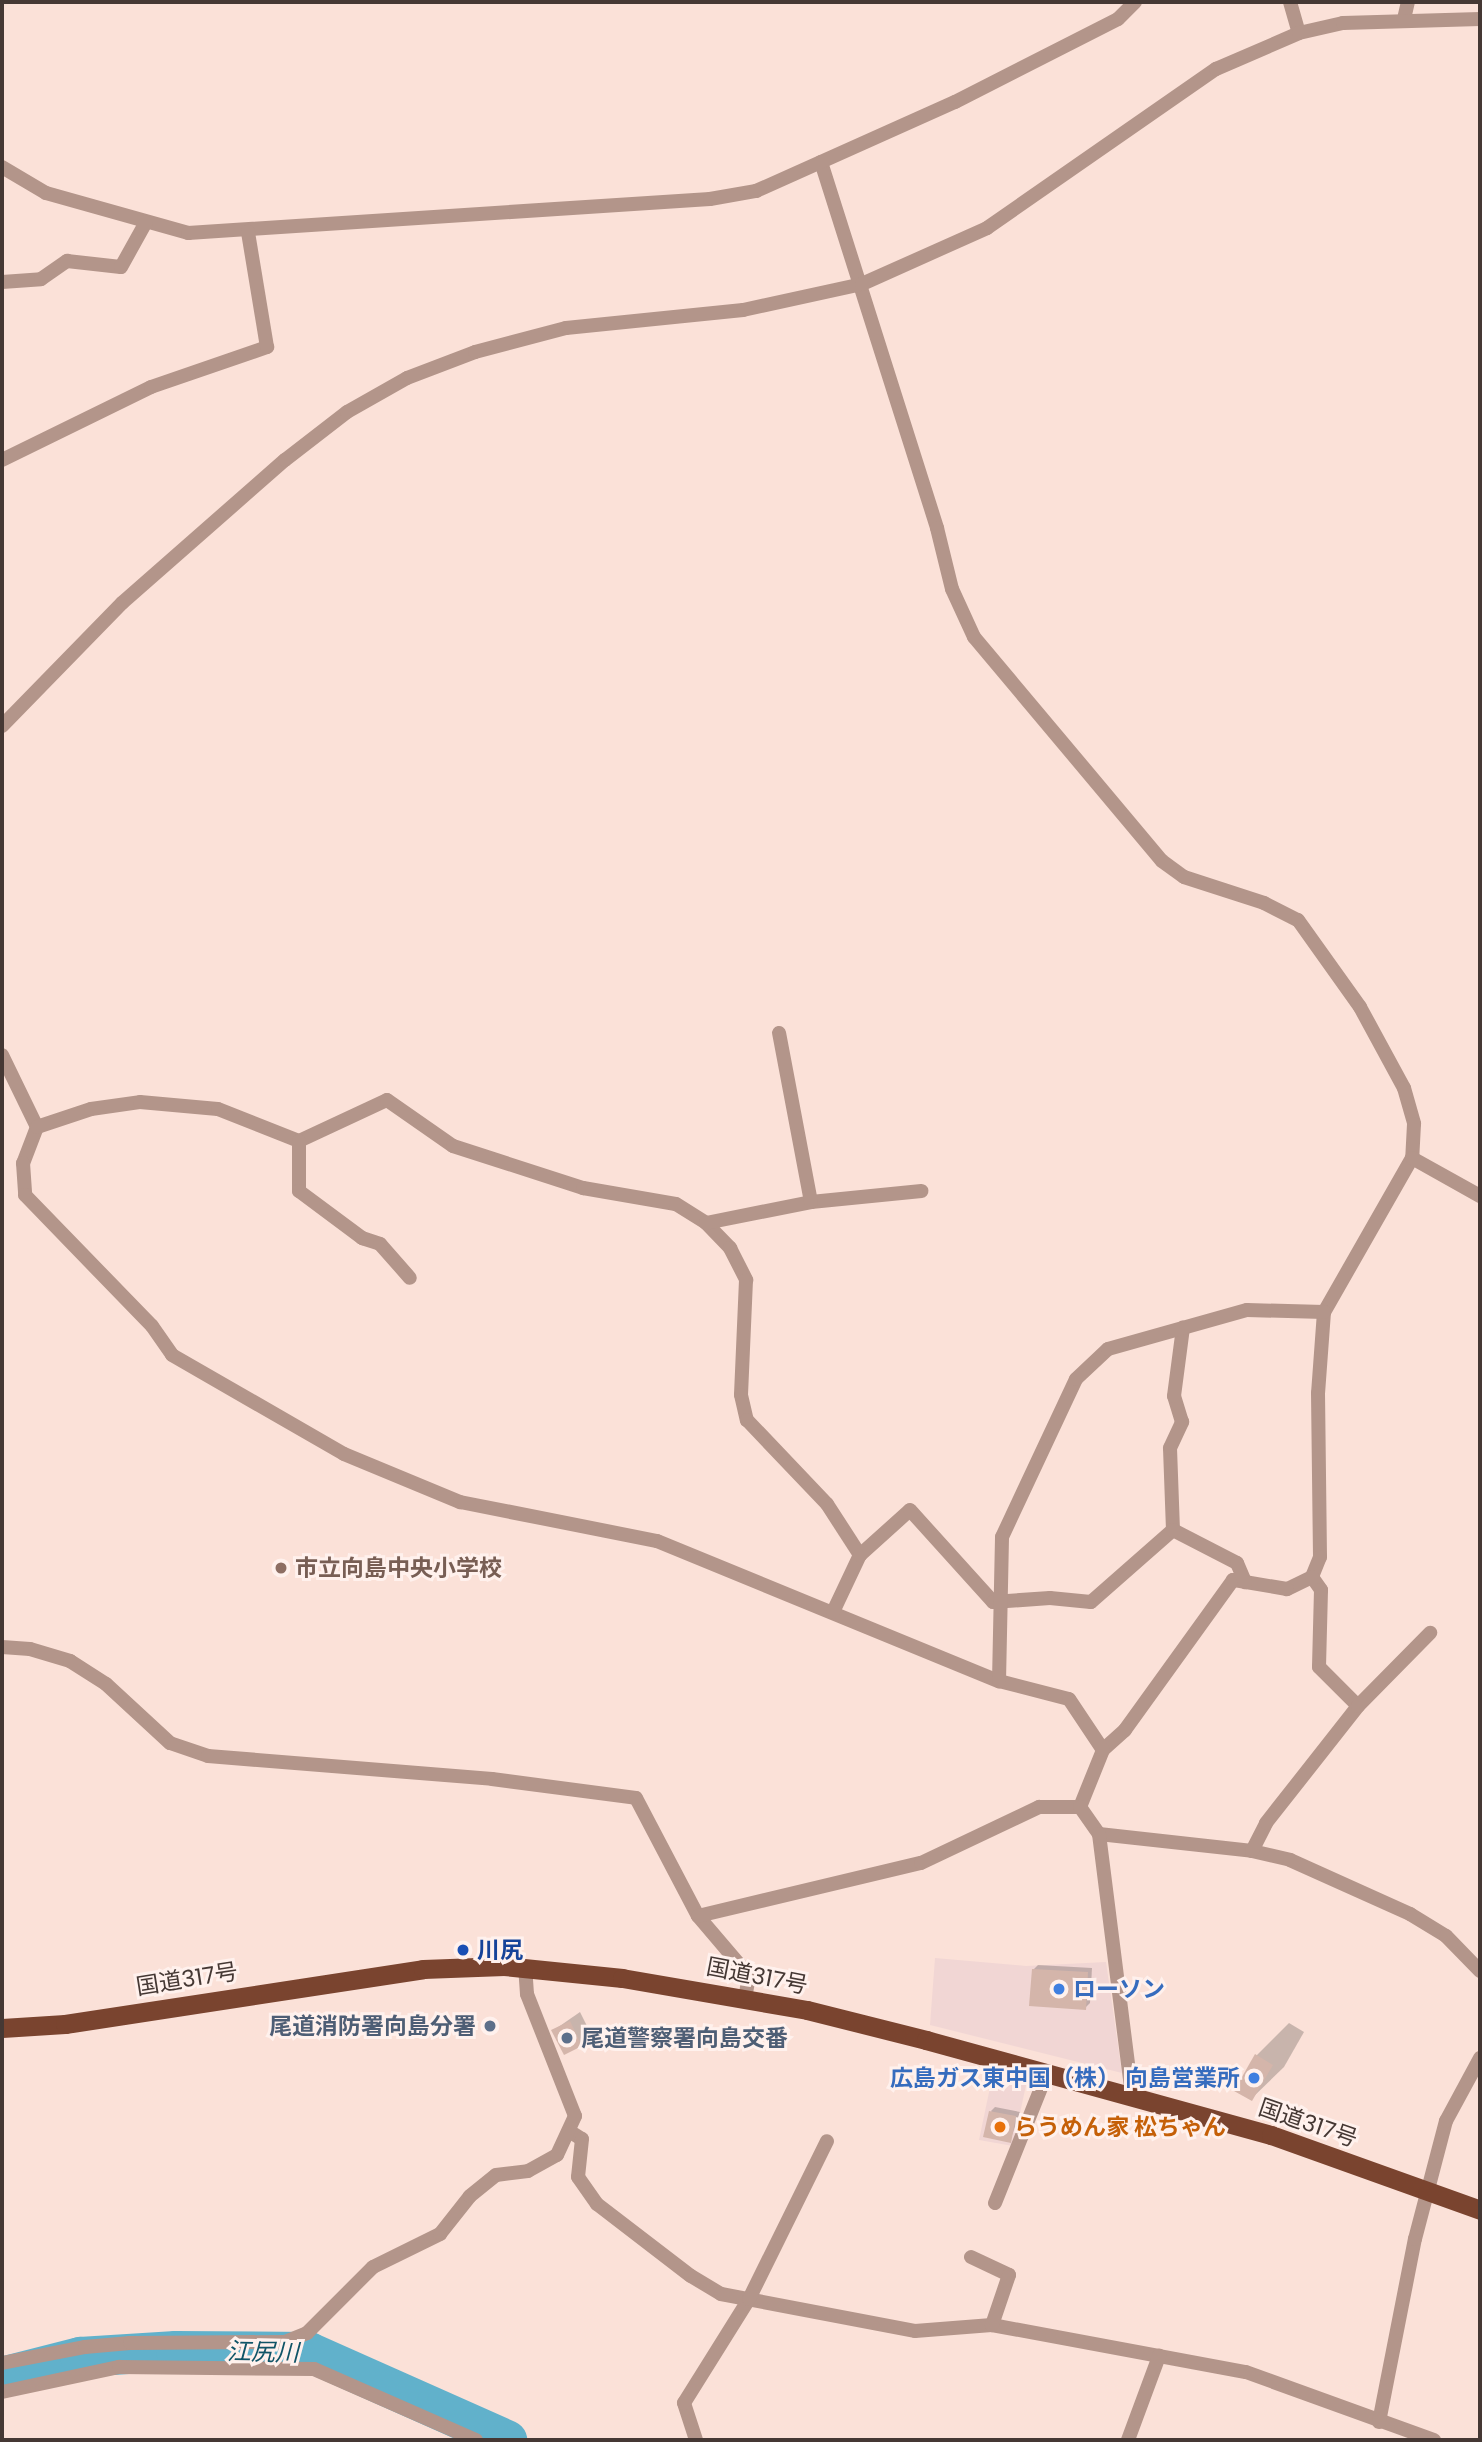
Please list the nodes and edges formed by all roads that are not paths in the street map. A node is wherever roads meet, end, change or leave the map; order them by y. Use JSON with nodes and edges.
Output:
{"nodes":[{"id":1,"x":1135,"y":2,"type":"edge"},
{"id":2,"x":1290,"y":2,"type":"edge"},
{"id":3,"x":1408,"y":2,"type":"edge"},
{"id":4,"x":1404,"y":19,"type":"junction"},
{"id":5,"x":1480,"y":19,"type":"edge"},
{"id":6,"x":1299,"y":33,"type":"junction"},
{"id":7,"x":821,"y":162,"type":"junction"},
{"id":8,"x":2,"y":167,"type":"edge"},
{"id":9,"x":146,"y":222,"type":"junction"},
{"id":10,"x":248,"y":232,"type":"junction"},
{"id":11,"x":2,"y":282,"type":"edge"},
{"id":12,"x":862,"y":284,"type":"junction"},
{"id":13,"x":2,"y":460,"type":"edge"},
{"id":14,"x":2,"y":726,"type":"edge"},
{"id":15,"x":779,"y":1033,"type":"dead end"},
{"id":16,"x":2,"y":1055,"type":"edge"},
{"id":17,"x":37,"y":1128,"type":"junction"},
{"id":18,"x":299,"y":1141,"type":"junction"},
{"id":19,"x":1412,"y":1158,"type":"junction"},
{"id":20,"x":920,"y":1191,"type":"dead end"},
{"id":21,"x":1480,"y":1196,"type":"edge"},
{"id":22,"x":811,"y":1202,"type":"junction"},
{"id":23,"x":706,"y":1223,"type":"junction"},
{"id":24,"x":410,"y":1278,"type":"dead end"},
{"id":25,"x":1324,"y":1312,"type":"junction"},
{"id":26,"x":1183,"y":1328,"type":"junction"},
{"id":27,"x":1174,"y":1530,"type":"junction"},
{"id":28,"x":860,"y":1555,"type":"junction"},
{"id":29,"x":1312,"y":1577,"type":"junction"},
{"id":30,"x":1245,"y":1581,"type":"junction"},
{"id":31,"x":1001,"y":1603,"type":"junction"},
{"id":32,"x":833,"y":1612,"type":"junction"},
{"id":33,"x":1430,"y":1633,"type":"dead end"},
{"id":34,"x":2,"y":1647,"type":"edge"},
{"id":35,"x":999,"y":1681,"type":"junction"},
{"id":36,"x":1358,"y":1706,"type":"junction"},
{"id":37,"x":1104,"y":1750,"type":"junction"},
{"id":38,"x":1080,"y":1807,"type":"junction"},
{"id":39,"x":1099,"y":1834,"type":"junction"},
{"id":40,"x":1252,"y":1850,"type":"junction"},
{"id":41,"x":698,"y":1916,"type":"junction"},
{"id":42,"x":526,"y":1967,"type":"junction"},
{"id":43,"x":1480,"y":1971,"type":"edge"},
{"id":44,"x":746,"y":1999,"type":"junction"},
{"id":45,"x":2,"y":2028,"type":"edge"},
{"id":46,"x":1480,"y":2058,"type":"edge"},
{"id":47,"x":1047,"y":2073,"type":"junction"},
{"id":48,"x":1132,"y":2096,"type":"junction"},
{"id":49,"x":569,"y":2131,"type":"junction"},
{"id":50,"x":827,"y":2141,"type":"dead end"},
{"id":51,"x":1429,"y":2191,"type":"junction"},
{"id":52,"x":995,"y":2203,"type":"dead end"},
{"id":53,"x":1480,"y":2210,"type":"edge"},
{"id":54,"x":971,"y":2257,"type":"dead end"},
{"id":55,"x":749,"y":2299,"type":"junction"},
{"id":56,"x":992,"y":2325,"type":"junction"},
{"id":57,"x":1159,"y":2356,"type":"junction"},
{"id":58,"x":2,"y":2363,"type":"edge"},
{"id":59,"x":2,"y":2392,"type":"edge"},
{"id":60,"x":1379,"y":2422,"type":"junction"},
{"id":61,"x":476,"y":2440,"type":"edge"},
{"id":62,"x":696,"y":2440,"type":"edge"},
{"id":63,"x":1128,"y":2440,"type":"edge"},
{"id":64,"x":1434,"y":2440,"type":"edge"}],
"edges":[{"from":1,"to":7,"type":"street"},
{"from":2,"to":6,"type":"street"},
{"from":3,"to":4,"type":"street"},
{"from":4,"to":5,"type":"street"},
{"from":4,"to":6,"type":"street"},
{"from":6,"to":12,"type":"street"},
{"from":7,"to":10,"type":"street"},
{"from":7,"to":12,"type":"street"},
{"from":8,"to":9,"type":"street"},
{"from":9,"to":10,"type":"street"},
{"from":9,"to":11,"type":"street"},
{"from":10,"to":13,"type":"street"},
{"from":12,"to":14,"type":"street"},
{"from":12,"to":19,"type":"street"},
{"from":15,"to":22,"type":"street"},
{"from":16,"to":17,"type":"street"},
{"from":17,"to":18,"type":"street"},
{"from":17,"to":32,"type":"street"},
{"from":18,"to":23,"type":"street"},
{"from":18,"to":24,"type":"street"},
{"from":19,"to":21,"type":"street"},
{"from":19,"to":25,"type":"street"},
{"from":20,"to":22,"type":"street"},
{"from":22,"to":23,"type":"street"},
{"from":23,"to":28,"type":"street"},
{"from":25,"to":26,"type":"street"},
{"from":25,"to":29,"type":"street"},
{"from":26,"to":27,"type":"street"},
{"from":26,"to":31,"type":"street"},
{"from":27,"to":30,"type":"street"},
{"from":27,"to":31,"type":"street"},
{"from":28,"to":31,"type":"street"},
{"from":28,"to":32,"type":"street"},
{"from":29,"to":30,"type":"street"},
{"from":29,"to":36,"type":"street"},
{"from":30,"to":37,"type":"street"},
{"from":31,"to":35,"type":"street"},
{"from":32,"to":35,"type":"street"},
{"from":33,"to":36,"type":"street"},
{"from":34,"to":41,"type":"street"},
{"from":35,"to":37,"type":"street"},
{"from":36,"to":40,"type":"street"},
{"from":37,"to":38,"type":"street"},
{"from":38,"to":39,"type":"street"},
{"from":38,"to":41,"type":"street"},
{"from":39,"to":40,"type":"street"},
{"from":39,"to":48,"type":"street"},
{"from":40,"to":43,"type":"street"},
{"from":41,"to":44,"type":"street"},
{"from":42,"to":44,"type":"highway","name":"国道317号"},
{"from":42,"to":45,"type":"highway","name":"国道317号"},
{"from":42,"to":49,"type":"street"},
{"from":44,"to":47,"type":"highway","name":"国道317号"},
{"from":46,"to":51,"type":"street"},
{"from":47,"to":48,"type":"highway","name":"国道317号"},
{"from":47,"to":52,"type":"street"},
{"from":48,"to":51,"type":"highway","name":"国道317号"},
{"from":49,"to":55,"type":"street"},
{"from":49,"to":58,"type":"street"},
{"from":50,"to":55,"type":"street"},
{"from":51,"to":53,"type":"highway","name":"国道317号"},
{"from":51,"to":60,"type":"street"},
{"from":54,"to":56,"type":"street"},
{"from":55,"to":56,"type":"street"},
{"from":55,"to":62,"type":"street"},
{"from":56,"to":57,"type":"street"},
{"from":57,"to":60,"type":"street"},
{"from":57,"to":63,"type":"street"},
{"from":59,"to":61,"type":"street"},
{"from":60,"to":64,"type":"street"}]}
